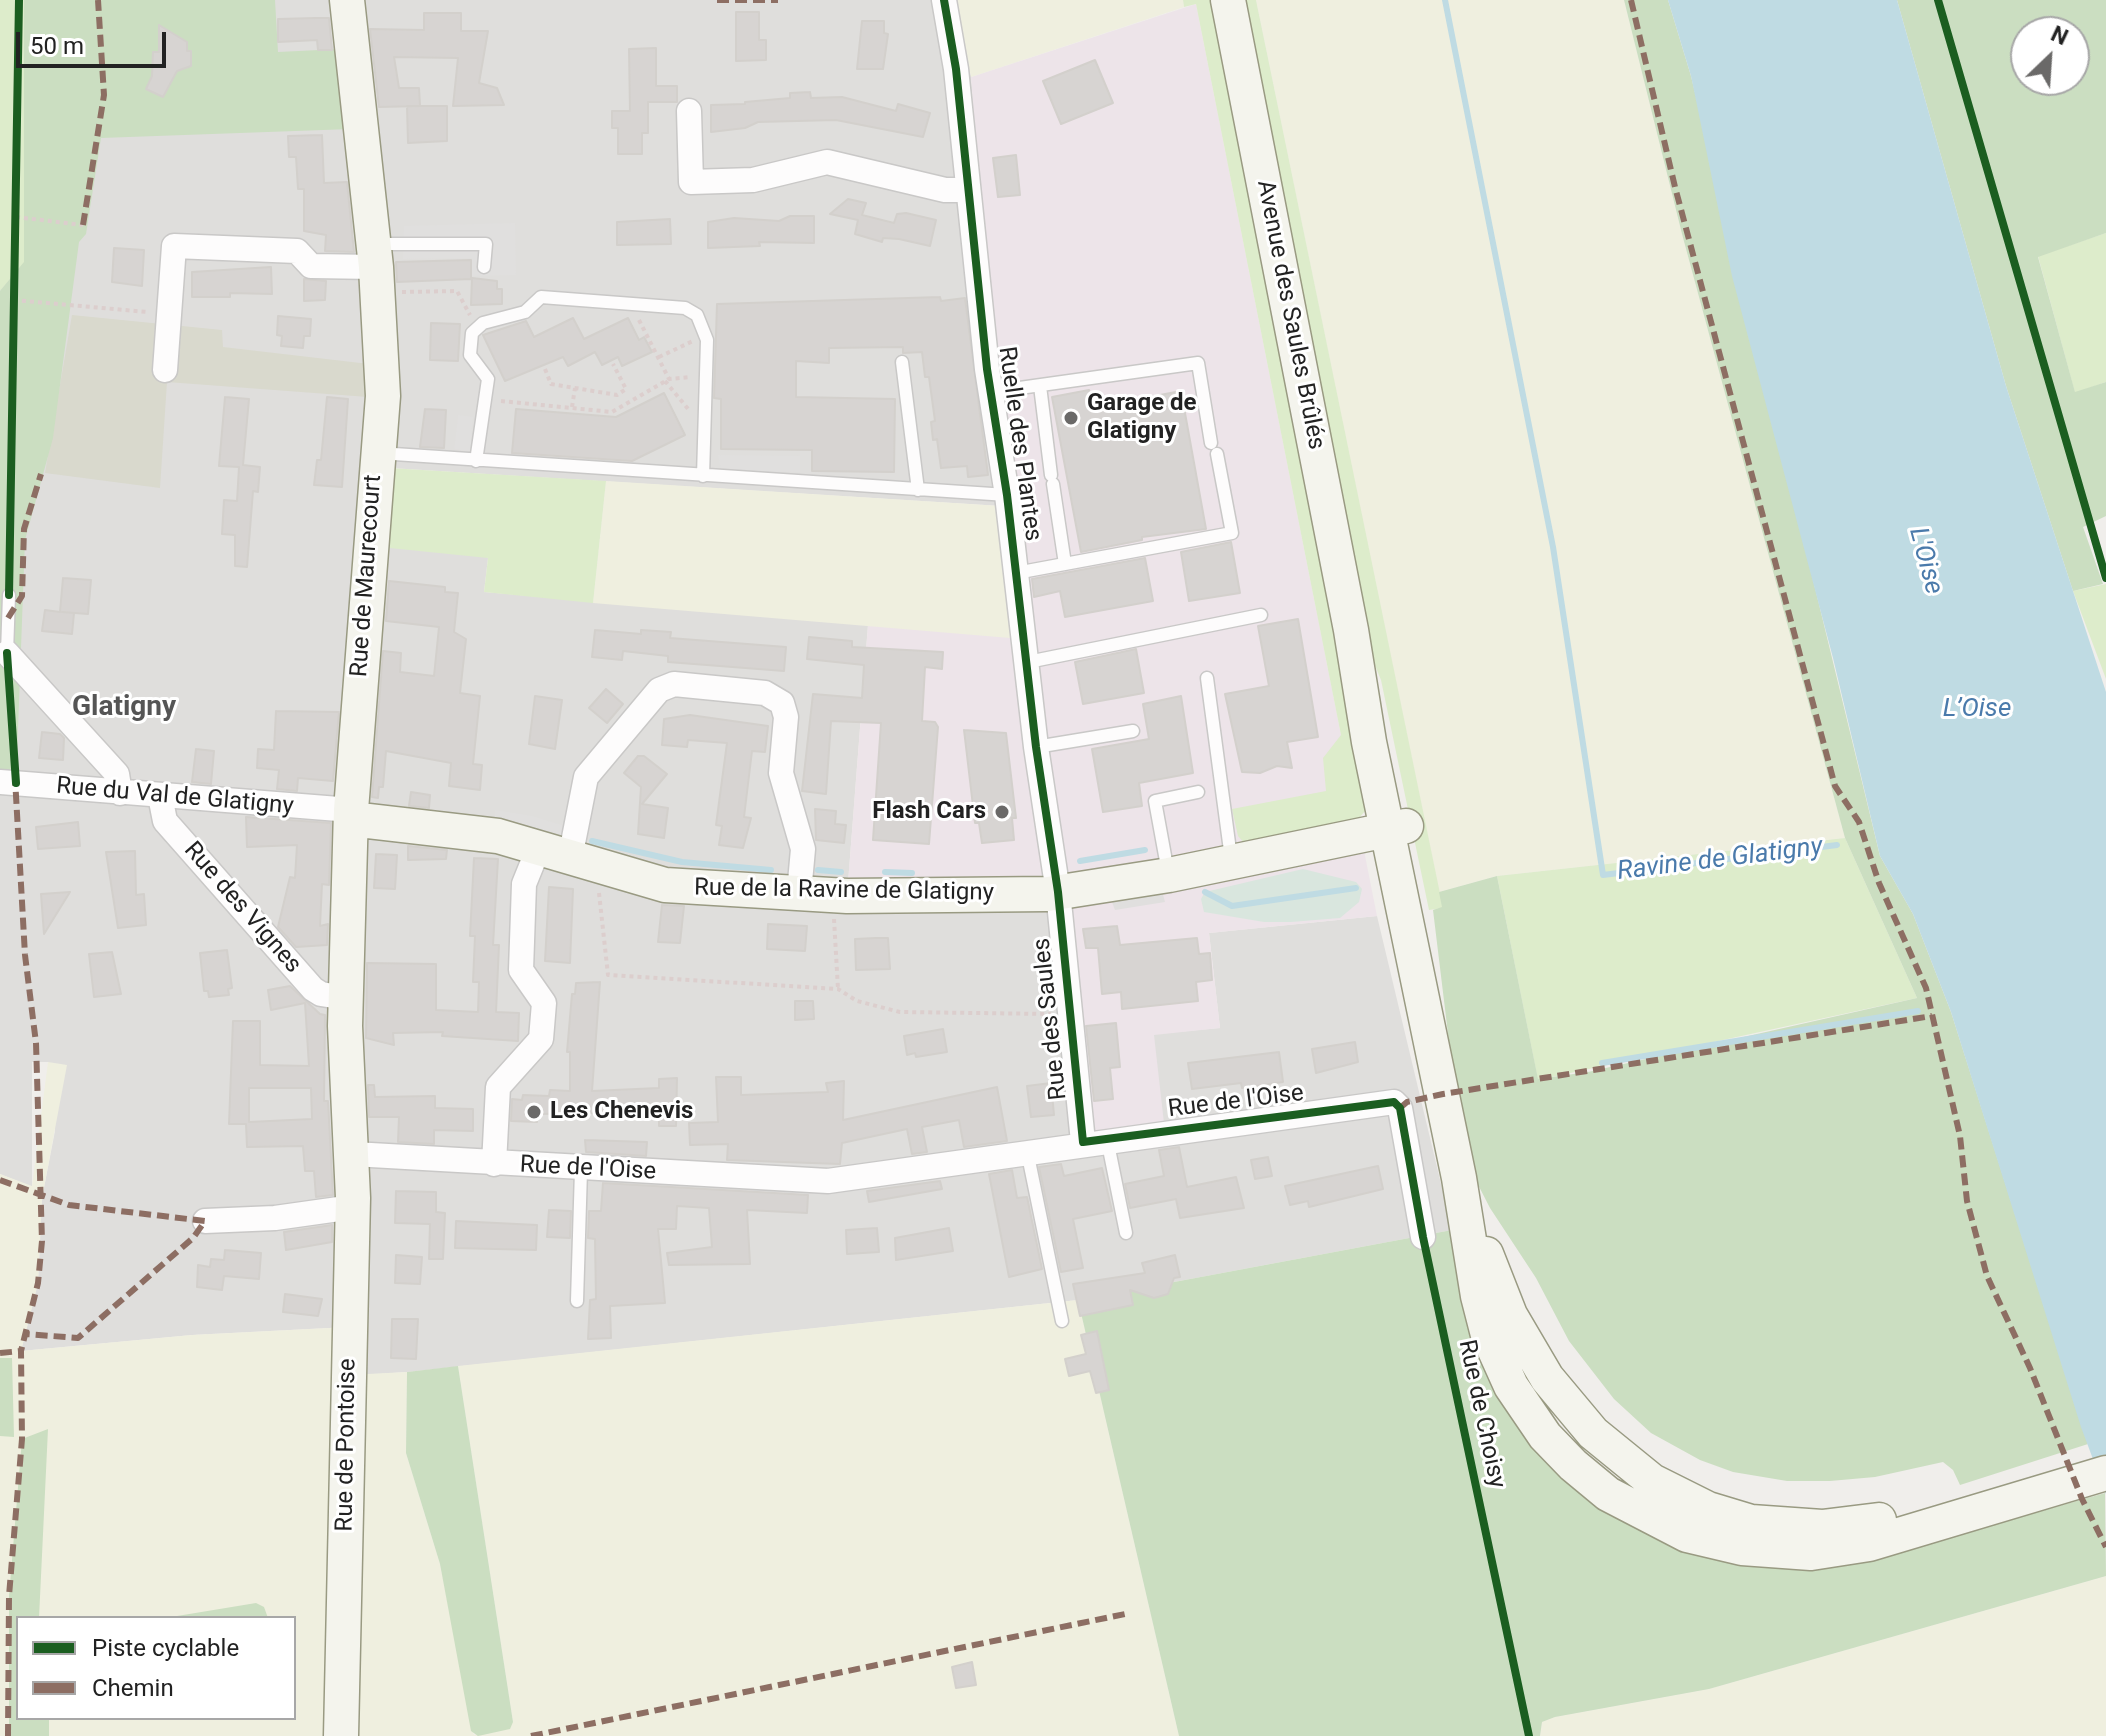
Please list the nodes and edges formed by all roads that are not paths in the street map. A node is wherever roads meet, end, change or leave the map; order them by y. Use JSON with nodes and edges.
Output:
{"nodes":[{"id":1,"x":347,"y":0,"type":"edge"},
{"id":2,"x":944,"y":0,"type":"edge"},
{"id":3,"x":1228,"y":0,"type":"edge"},
{"id":4,"x":689,"y":111,"type":"dead end"},
{"id":5,"x":968,"y":190,"type":"junction"},
{"id":6,"x":484,"y":267,"type":"dead end"},
{"id":7,"x":376,"y":268,"type":"junction"},
{"id":8,"x":902,"y":362,"type":"dead end"},
{"id":9,"x":165,"y":370,"type":"dead end"},
{"id":10,"x":1040,"y":386,"type":"junction"},
{"id":11,"x":991,"y":392,"type":"junction"},
{"id":12,"x":377,"y":453,"type":"junction"},
{"id":13,"x":476,"y":461,"type":"junction"},
{"id":14,"x":703,"y":476,"type":"junction"},
{"id":15,"x":918,"y":490,"type":"junction"},
{"id":16,"x":1007,"y":495,"type":"junction"},
{"id":17,"x":1065,"y":564,"type":"junction"},
{"id":18,"x":1016,"y":573,"type":"junction"},
{"id":19,"x":9,"y":595,"type":"dead end"},
{"id":20,"x":1261,"y":615,"type":"dead end"},
{"id":21,"x":5,"y":638,"type":"edge"},
{"id":22,"x":1028,"y":662,"type":"junction"},
{"id":23,"x":1207,"y":678,"type":"dead end"},
{"id":24,"x":1133,"y":731,"type":"dead end"},
{"id":25,"x":1036,"y":747,"type":"junction"},
{"id":26,"x":0,"y":782,"type":"edge"},
{"id":27,"x":1198,"y":792,"type":"dead end"},
{"id":28,"x":120,"y":793,"type":"junction"},
{"id":29,"x":160,"y":796,"type":"junction"},
{"id":30,"x":351,"y":814,"type":"junction"},
{"id":31,"x":1397,"y":828,"type":"junction"},
{"id":32,"x":555,"y":853,"type":"junction"},
{"id":33,"x":1232,"y":861,"type":"junction"},
{"id":34,"x":1169,"y":875,"type":"junction"},
{"id":35,"x":1058,"y":892,"type":"junction"},
{"id":36,"x":816,"y":894,"type":"junction"},
{"id":37,"x":346,"y":998,"type":"junction"},
{"id":38,"x":1095,"y":1141,"type":"junction"},
{"id":39,"x":1027,"y":1151,"type":"junction"},
{"id":40,"x":353,"y":1154,"type":"junction"},
{"id":41,"x":494,"y":1164,"type":"junction"},
{"id":42,"x":581,"y":1170,"type":"junction"},
{"id":43,"x":353,"y":1207,"type":"junction"},
{"id":44,"x":205,"y":1221,"type":"dead end"},
{"id":45,"x":1126,"y":1233,"type":"dead end"},
{"id":46,"x":1423,"y":1237,"type":"dead end"},
{"id":47,"x":577,"y":1301,"type":"dead end"},
{"id":48,"x":1062,"y":1321,"type":"dead end"},
{"id":49,"x":2106,"y":1455,"type":"edge"},
{"id":50,"x":2106,"y":1473,"type":"edge"},
{"id":51,"x":1972,"y":1505,"type":"junction"},
{"id":52,"x":341,"y":1736,"type":"edge"}],
"edges":[{"from":1,"to":7,"type":"main road","name":"Rue de Maurecourt"},
{"from":2,"to":5,"type":"street","name":"Ruelle des Plantes"},
{"from":3,"to":31,"type":"main road","name":"Avenue des Saules Brûlés"},
{"from":4,"to":5,"type":"street"},
{"from":5,"to":11,"type":"street","name":"Ruelle des Plantes"},
{"from":6,"to":7,"type":"lane"},
{"from":7,"to":9,"type":"street"},
{"from":7,"to":12,"type":"main road","name":"Rue de Maurecourt"},
{"from":8,"to":15,"type":"lane"},
{"from":10,"to":11,"type":"lane"},
{"from":10,"to":17,"type":"lane"},
{"from":10,"to":17,"type":"lane"},
{"from":11,"to":16,"type":"street","name":"Ruelle des Plantes"},
{"from":12,"to":13,"type":"lane"},
{"from":12,"to":30,"type":"main road","name":"Rue de Maurecourt"},
{"from":13,"to":14,"type":"lane"},
{"from":13,"to":14,"type":"lane"},
{"from":14,"to":15,"type":"lane"},
{"from":15,"to":16,"type":"lane"},
{"from":16,"to":18,"type":"street","name":"Ruelle des Plantes"},
{"from":17,"to":18,"type":"lane"},
{"from":18,"to":22,"type":"street","name":"Ruelle des Plantes"},
{"from":19,"to":21,"type":"lane"},
{"from":20,"to":22,"type":"lane"},
{"from":21,"to":28,"type":"street"},
{"from":22,"to":25,"type":"street","name":"Ruelle des Plantes"},
{"from":23,"to":33,"type":"lane"},
{"from":24,"to":25,"type":"lane"},
{"from":25,"to":35,"type":"street","name":"Ruelle des Plantes"},
{"from":26,"to":28,"type":"street","name":"Rue du Val de Glatigny"},
{"from":27,"to":34,"type":"lane"},
{"from":28,"to":29,"type":"street","name":"Rue du Val de Glatigny"},
{"from":29,"to":30,"type":"street","name":"Rue du Val de Glatigny"},
{"from":29,"to":37,"type":"street","name":"Rue des Vignes"},
{"from":30,"to":32,"type":"main road","name":"Rue de la Ravine de Glatigny"},
{"from":30,"to":37,"type":"main road","name":"Rue de Maurecourt"},
{"from":31,"to":33,"type":"main road"},
{"from":31,"to":51,"type":"main road","name":"Avenue des Saules Brûlés"},
{"from":32,"to":36,"type":"main road","name":"Rue de la Ravine de Glatigny"},
{"from":32,"to":36,"type":"street"},
{"from":32,"to":41,"type":"street"},
{"from":33,"to":34,"type":"main road"},
{"from":34,"to":35,"type":"main road"},
{"from":35,"to":36,"type":"main road","name":"Rue de la Ravine de Glatigny"},
{"from":35,"to":38,"type":"street","name":"Rue des Saules"},
{"from":37,"to":40,"type":"main road","name":"Rue de Maurecourt"},
{"from":38,"to":39,"type":"street","name":"Rue de l'Oise"},
{"from":38,"to":45,"type":"lane"},
{"from":38,"to":46,"type":"street","name":"Rue de l'Oise"},
{"from":39,"to":42,"type":"street","name":"Rue de l'Oise"},
{"from":39,"to":48,"type":"lane"},
{"from":40,"to":41,"type":"street","name":"Rue de l'Oise"},
{"from":40,"to":43,"type":"main road","name":"Rue de Pontoise"},
{"from":41,"to":42,"type":"street","name":"Rue de l'Oise"},
{"from":42,"to":47,"type":"lane"},
{"from":43,"to":44,"type":"street"},
{"from":43,"to":52,"type":"main road","name":"Rue de Pontoise"},
{"from":49,"to":51,"type":"main road"},
{"from":50,"to":51,"type":"main road"}]}
